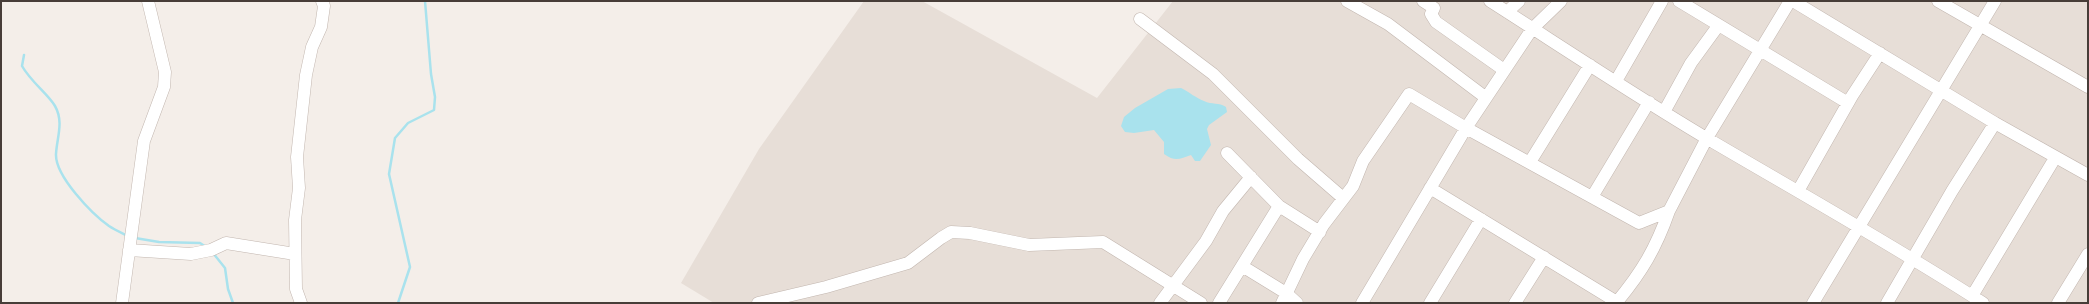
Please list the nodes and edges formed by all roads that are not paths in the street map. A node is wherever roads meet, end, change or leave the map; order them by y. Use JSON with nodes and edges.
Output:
{"nodes":[{"id":1,"x":148,"y":1,"type":"edge"},
{"id":2,"x":322,"y":1,"type":"edge"},
{"id":3,"x":1347,"y":1,"type":"edge"},
{"id":4,"x":1423,"y":1,"type":"edge"},
{"id":5,"x":1490,"y":1,"type":"edge"},
{"id":6,"x":1518,"y":1,"type":"edge"},
{"id":7,"x":1561,"y":1,"type":"edge"},
{"id":8,"x":1662,"y":1,"type":"edge"},
{"id":9,"x":1790,"y":1,"type":"edge"},
{"id":10,"x":1793,"y":1,"type":"edge"},
{"id":11,"x":1938,"y":1,"type":"edge"},
{"id":12,"x":1995,"y":1,"type":"edge"},
{"id":13,"x":1685,"y":3,"type":"edge"},
{"id":14,"x":1507,"y":12,"type":"junction"},
{"id":15,"x":1140,"y":19,"type":"dead end"},
{"id":16,"x":1718,"y":26,"type":"junction"},
{"id":17,"x":1980,"y":27,"type":"junction"},
{"id":18,"x":1532,"y":29,"type":"junction"},
{"id":19,"x":1760,"y":51,"type":"junction"},
{"id":20,"x":1880,"y":53,"type":"junction"},
{"id":21,"x":1590,"y":66,"type":"junction"},
{"id":22,"x":1504,"y":70,"type":"junction"},
{"id":23,"x":1616,"y":81,"type":"junction"},
{"id":24,"x":2088,"y":88,"type":"edge"},
{"id":25,"x":1941,"y":90,"type":"junction"},
{"id":26,"x":1485,"y":97,"type":"junction"},
{"id":27,"x":1649,"y":102,"type":"junction"},
{"id":28,"x":1848,"y":103,"type":"junction"},
{"id":29,"x":1664,"y":112,"type":"junction"},
{"id":30,"x":1995,"y":123,"type":"junction"},
{"id":31,"x":1466,"y":128,"type":"junction"},
{"id":32,"x":1707,"y":138,"type":"junction"},
{"id":33,"x":1227,"y":153,"type":"dead end"},
{"id":34,"x":2055,"y":158,"type":"junction"},
{"id":35,"x":1530,"y":162,"type":"junction"},
{"id":36,"x":2088,"y":175,"type":"edge"},
{"id":37,"x":1251,"y":177,"type":"junction"},
{"id":38,"x":1430,"y":188,"type":"junction"},
{"id":39,"x":1798,"y":191,"type":"junction"},
{"id":40,"x":1592,"y":197,"type":"junction"},
{"id":41,"x":1343,"y":198,"type":"junction"},
{"id":42,"x":1279,"y":206,"type":"junction"},
{"id":43,"x":1669,"y":211,"type":"junction"},
{"id":44,"x":1481,"y":219,"type":"junction"},
{"id":45,"x":1858,"y":226,"type":"junction"},
{"id":46,"x":1320,"y":232,"type":"junction"},
{"id":47,"x":129,"y":250,"type":"junction"},
{"id":48,"x":295,"y":254,"type":"junction"},
{"id":49,"x":2088,"y":254,"type":"edge"},
{"id":50,"x":1544,"y":257,"type":"junction"},
{"id":51,"x":1913,"y":259,"type":"junction"},
{"id":52,"x":1242,"y":266,"type":"junction"},
{"id":53,"x":2083,"y":274,"type":"edge"},
{"id":54,"x":1173,"y":286,"type":"junction"},
{"id":55,"x":1972,"y":296,"type":"junction"},
{"id":56,"x":1284,"y":298,"type":"edge"},
{"id":57,"x":122,"y":303,"type":"edge"},
{"id":58,"x":301,"y":303,"type":"edge"},
{"id":59,"x":758,"y":303,"type":"edge"},
{"id":60,"x":1160,"y":303,"type":"edge"},
{"id":61,"x":1201,"y":303,"type":"edge"},
{"id":62,"x":1220,"y":303,"type":"edge"},
{"id":63,"x":1297,"y":303,"type":"edge"},
{"id":64,"x":1362,"y":303,"type":"edge"},
{"id":65,"x":1430,"y":303,"type":"edge"},
{"id":66,"x":1515,"y":303,"type":"edge"},
{"id":67,"x":1617,"y":303,"type":"edge"},
{"id":68,"x":1813,"y":303,"type":"edge"},
{"id":69,"x":1887,"y":303,"type":"edge"},
{"id":70,"x":1983,"y":303,"type":"edge"},
{"id":71,"x":2058,"y":303,"type":"edge"}],
"edges":[{"from":1,"to":47,"type":"street"},
{"from":2,"to":48,"type":"street"},
{"from":3,"to":26,"type":"street"},
{"from":4,"to":22,"type":"street"},
{"from":5,"to":14,"type":"street"},
{"from":6,"to":14,"type":"street"},
{"from":7,"to":18,"type":"street"},
{"from":8,"to":23,"type":"street"},
{"from":9,"to":19,"type":"street"},
{"from":10,"to":20,"type":"street"},
{"from":11,"to":17,"type":"street"},
{"from":12,"to":17,"type":"street"},
{"from":13,"to":16,"type":"street"},
{"from":14,"to":18,"type":"street"},
{"from":15,"to":41,"type":"street"},
{"from":16,"to":19,"type":"street"},
{"from":16,"to":29,"type":"street"},
{"from":17,"to":24,"type":"street"},
{"from":17,"to":25,"type":"street"},
{"from":18,"to":21,"type":"street"},
{"from":18,"to":22,"type":"street"},
{"from":19,"to":28,"type":"street"},
{"from":19,"to":32,"type":"street"},
{"from":20,"to":25,"type":"street"},
{"from":20,"to":28,"type":"street"},
{"from":21,"to":23,"type":"street"},
{"from":21,"to":35,"type":"street"},
{"from":22,"to":26,"type":"street"},
{"from":23,"to":27,"type":"street"},
{"from":25,"to":30,"type":"street"},
{"from":25,"to":45,"type":"street"},
{"from":26,"to":31,"type":"street"},
{"from":27,"to":29,"type":"street"},
{"from":27,"to":40,"type":"street"},
{"from":28,"to":39,"type":"street"},
{"from":29,"to":32,"type":"street"},
{"from":30,"to":34,"type":"street"},
{"from":30,"to":51,"type":"street"},
{"from":31,"to":35,"type":"street"},
{"from":31,"to":38,"type":"street"},
{"from":31,"to":41,"type":"street"},
{"from":32,"to":39,"type":"street"},
{"from":32,"to":43,"type":"street"},
{"from":33,"to":37,"type":"street"},
{"from":34,"to":36,"type":"street"},
{"from":34,"to":55,"type":"street"},
{"from":35,"to":40,"type":"street"},
{"from":37,"to":42,"type":"street"},
{"from":37,"to":54,"type":"street"},
{"from":38,"to":44,"type":"street"},
{"from":38,"to":64,"type":"street"},
{"from":39,"to":45,"type":"street"},
{"from":40,"to":43,"type":"street"},
{"from":41,"to":46,"type":"street"},
{"from":42,"to":46,"type":"street"},
{"from":42,"to":52,"type":"street"},
{"from":43,"to":67,"type":"street"},
{"from":44,"to":50,"type":"street"},
{"from":44,"to":65,"type":"street"},
{"from":45,"to":51,"type":"street"},
{"from":45,"to":68,"type":"street"},
{"from":46,"to":56,"type":"street"},
{"from":47,"to":48,"type":"street"},
{"from":47,"to":57,"type":"street"},
{"from":48,"to":58,"type":"street"},
{"from":49,"to":53,"type":"street"},
{"from":50,"to":66,"type":"street"},
{"from":50,"to":67,"type":"street"},
{"from":51,"to":55,"type":"street"},
{"from":51,"to":69,"type":"street"},
{"from":52,"to":56,"type":"street"},
{"from":52,"to":62,"type":"street"},
{"from":53,"to":71,"type":"street"},
{"from":54,"to":59,"type":"street"},
{"from":54,"to":60,"type":"street"},
{"from":54,"to":61,"type":"street"},
{"from":55,"to":70,"type":"street"},
{"from":56,"to":63,"type":"street"}]}
